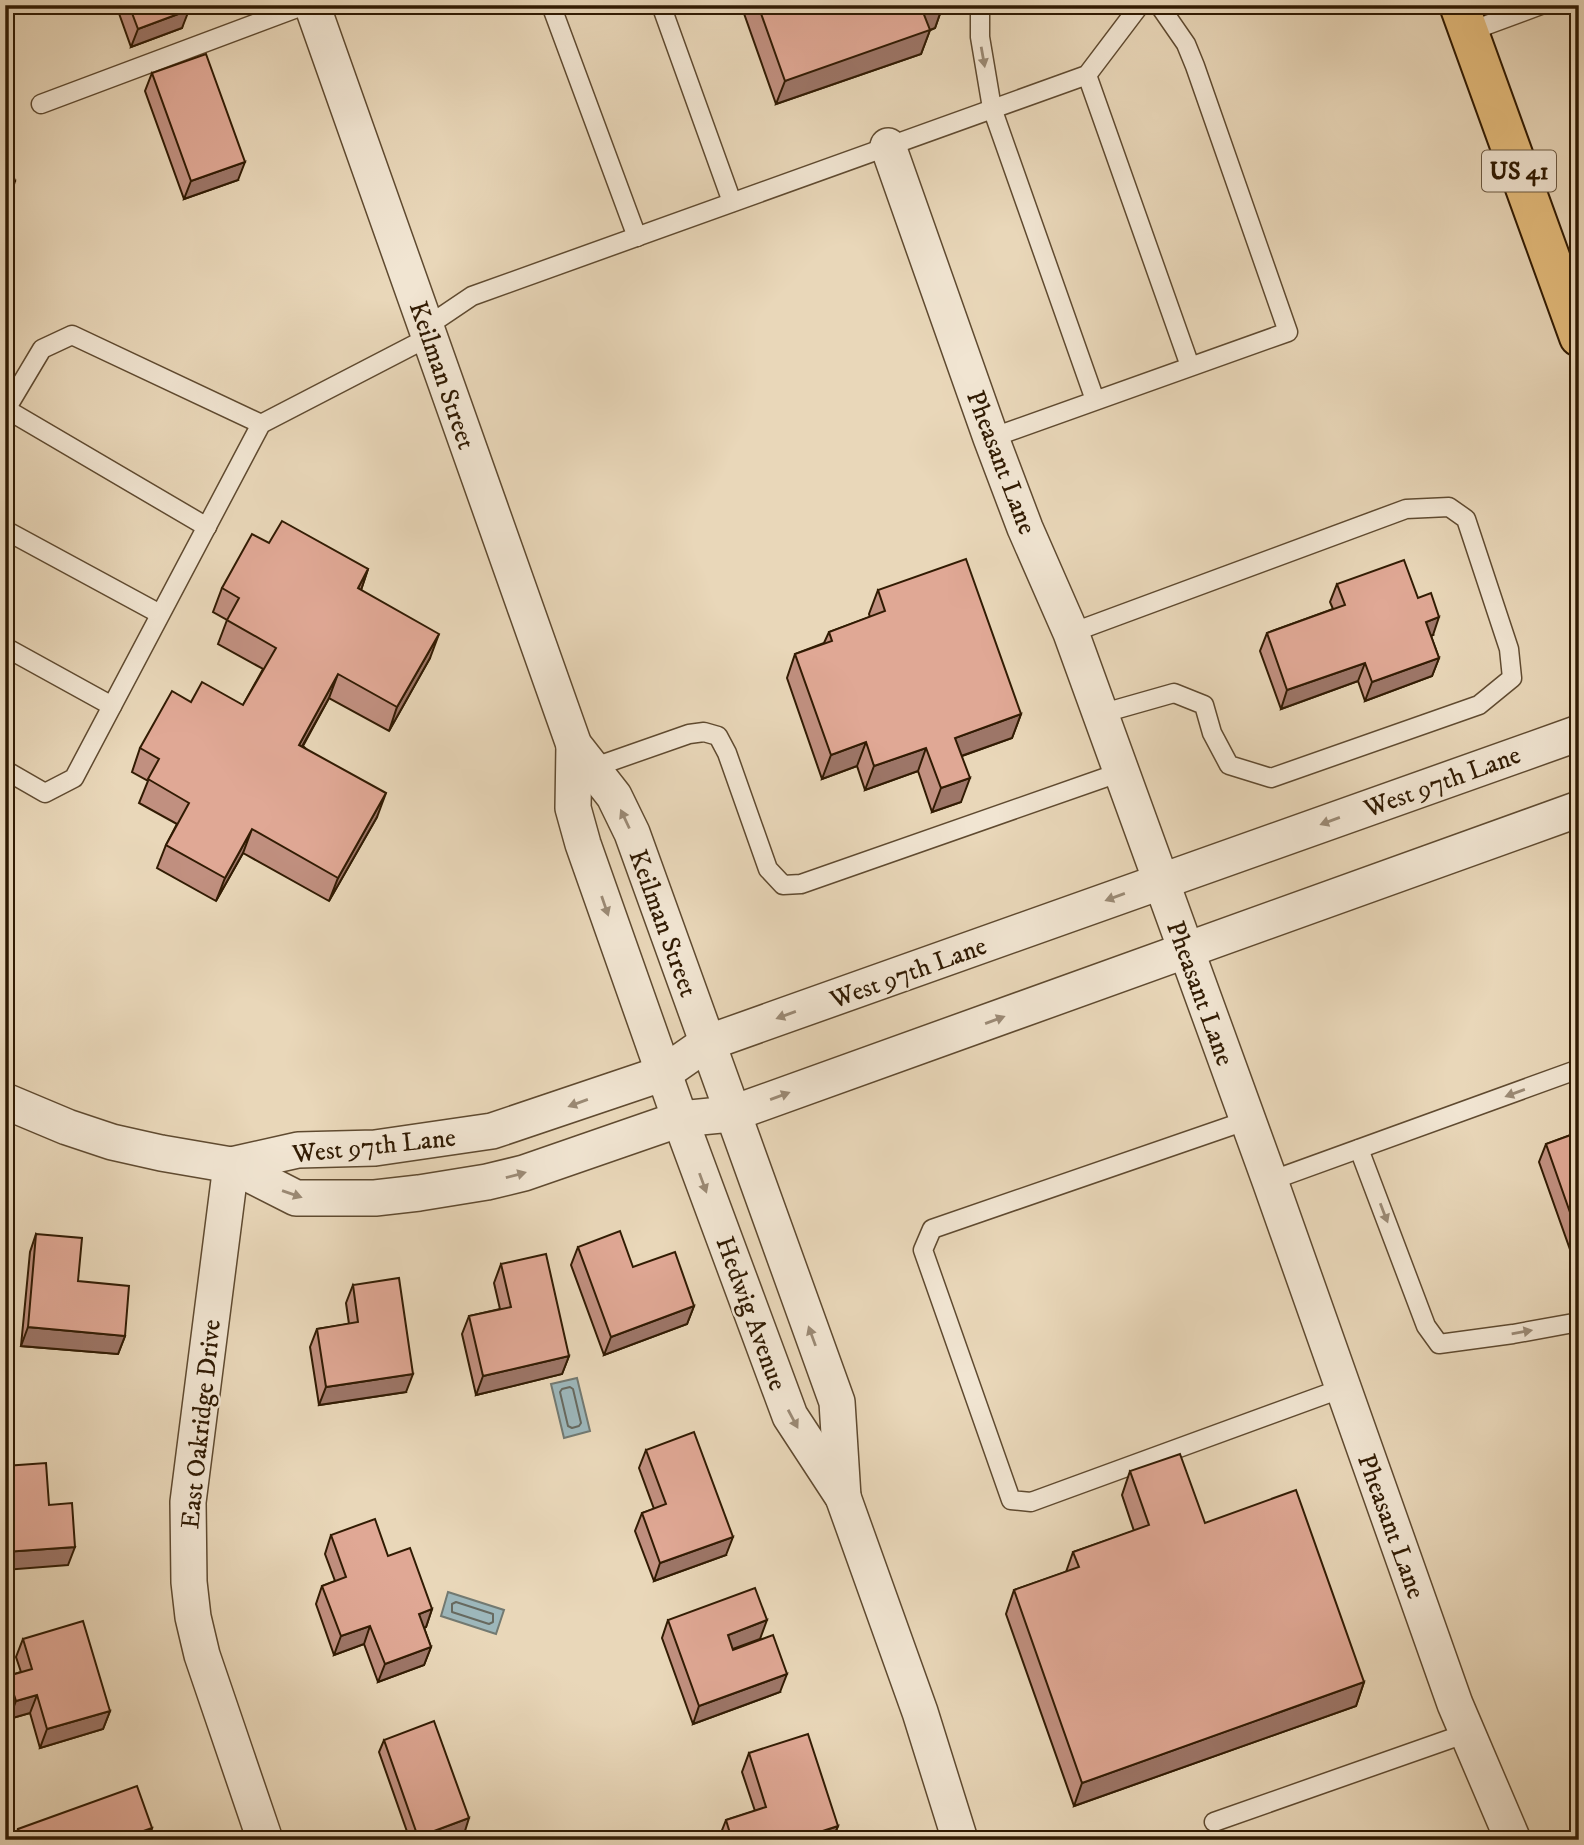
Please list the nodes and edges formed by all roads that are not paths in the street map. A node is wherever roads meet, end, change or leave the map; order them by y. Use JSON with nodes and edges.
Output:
{"nodes":[{"id":1,"x":305,"y":5,"type":"edge"},
{"id":2,"x":312,"y":5,"type":"edge"},
{"id":3,"x":551,"y":5,"type":"edge"},
{"id":4,"x":661,"y":5,"type":"edge"},
{"id":5,"x":980,"y":5,"type":"edge"},
{"id":6,"x":1140,"y":5,"type":"edge"},
{"id":7,"x":1159,"y":5,"type":"edge"},
{"id":8,"x":1541,"y":5,"type":"edge"},
{"id":9,"x":1464,"y":19,"type":"edge"},
{"id":10,"x":1087,"y":75,"type":"junction"},
{"id":11,"x":41,"y":104,"type":"dead end"},
{"id":12,"x":992,"y":108,"type":"junction"},
{"id":13,"x":888,"y":146,"type":"junction"},
{"id":14,"x":732,"y":202,"type":"junction"},
{"id":15,"x":637,"y":236,"type":"junction"},
{"id":16,"x":428,"y":332,"type":"junction"},
{"id":17,"x":1579,"y":337,"type":"edge"},
{"id":18,"x":1190,"y":366,"type":"junction"},
{"id":19,"x":1095,"y":400,"type":"junction"},
{"id":20,"x":6,"y":410,"type":"edge"},
{"id":21,"x":261,"y":424,"type":"junction"},
{"id":22,"x":991,"y":438,"type":"junction"},
{"id":23,"x":207,"y":527,"type":"junction"},
{"id":24,"x":5,"y":530,"type":"edge"},
{"id":25,"x":160,"y":614,"type":"junction"},
{"id":26,"x":1071,"y":633,"type":"junction"},
{"id":27,"x":5,"y":646,"type":"edge"},
{"id":28,"x":112,"y":706,"type":"junction"},
{"id":29,"x":1100,"y":713,"type":"junction"},
{"id":30,"x":1579,"y":733,"type":"edge"},
{"id":31,"x":583,"y":756,"type":"junction"},
{"id":32,"x":5,"y":770,"type":"edge"},
{"id":33,"x":1121,"y":772,"type":"junction"},
{"id":34,"x":1579,"y":809,"type":"edge"},
{"id":35,"x":1161,"y":881,"type":"junction"},
{"id":36,"x":1186,"y":951,"type":"junction"},
{"id":37,"x":706,"y":1043,"type":"junction"},
{"id":38,"x":1579,"y":1069,"type":"edge"},
{"id":39,"x":664,"y":1073,"type":"junction"},
{"id":40,"x":5,"y":1101,"type":"edge"},
{"id":41,"x":731,"y":1114,"type":"junction"},
{"id":42,"x":680,"y":1119,"type":"junction"},
{"id":43,"x":1248,"y":1120,"type":"junction"},
{"id":44,"x":1359,"y":1149,"type":"junction"},
{"id":45,"x":231,"y":1165,"type":"junction"},
{"id":46,"x":1270,"y":1181,"type":"junction"},
{"id":47,"x":1579,"y":1322,"type":"edge"},
{"id":48,"x":1343,"y":1388,"type":"junction"},
{"id":49,"x":843,"y":1497,"type":"junction"},
{"id":50,"x":1467,"y":1733,"type":"junction"},
{"id":51,"x":1214,"y":1822,"type":"dead end"},
{"id":52,"x":265,"y":1840,"type":"edge"},
{"id":53,"x":960,"y":1840,"type":"edge"},
{"id":54,"x":1513,"y":1840,"type":"edge"}],
"edges":[{"from":1,"to":11,"type":"lane"},
{"from":2,"to":16,"type":"street","name":"Keilman Street"},
{"from":3,"to":15,"type":"lane"},
{"from":4,"to":14,"type":"lane"},
{"from":5,"to":12,"type":"lane","one_way":true},
{"from":6,"to":10,"type":"lane"},
{"from":7,"to":18,"type":"lane"},
{"from":8,"to":9,"type":"lane"},
{"from":9,"to":17,"type":"highway","number":"US 41"},
{"from":10,"to":12,"type":"lane"},
{"from":10,"to":18,"type":"lane"},
{"from":12,"to":13,"type":"lane"},
{"from":12,"to":19,"type":"lane"},
{"from":13,"to":14,"type":"lane"},
{"from":13,"to":22,"type":"street","name":"Pheasant Lane"},
{"from":14,"to":15,"type":"lane"},
{"from":15,"to":16,"type":"lane"},
{"from":16,"to":21,"type":"lane"},
{"from":16,"to":31,"type":"street","name":"Keilman Street"},
{"from":18,"to":19,"type":"lane"},
{"from":19,"to":22,"type":"lane"},
{"from":20,"to":21,"type":"lane"},
{"from":20,"to":23,"type":"lane"},
{"from":21,"to":23,"type":"lane"},
{"from":22,"to":26,"type":"street","name":"Pheasant Lane"},
{"from":23,"to":25,"type":"lane"},
{"from":24,"to":25,"type":"lane"},
{"from":25,"to":28,"type":"lane"},
{"from":26,"to":29,"type":"street","name":"Pheasant Lane"},
{"from":26,"to":29,"type":"lane"},
{"from":27,"to":28,"type":"lane"},
{"from":28,"to":32,"type":"lane"},
{"from":29,"to":33,"type":"street","name":"Pheasant Lane"},
{"from":30,"to":35,"type":"street","name":"West 97th Lane","one_way":true},
{"from":31,"to":33,"type":"lane"},
{"from":37,"to":31,"type":"street","name":"Keilman Street","one_way":true},
{"from":31,"to":39,"type":"street","name":"Keilman Street","one_way":true},
{"from":33,"to":35,"type":"street","name":"Pheasant Lane"},
{"from":34,"to":36,"type":"street","name":"West 97th Lane"},
{"from":35,"to":36,"type":"street","name":"Pheasant Lane"},
{"from":35,"to":37,"type":"street","name":"West 97th Lane","one_way":true},
{"from":41,"to":36,"type":"street","name":"West 97th Lane","one_way":true},
{"from":36,"to":43,"type":"street","name":"Pheasant Lane"},
{"from":37,"to":39,"type":"street","name":"West 97th Lane"},
{"from":37,"to":41,"type":"street","name":"Keilman Street"},
{"from":38,"to":44,"type":"lane","one_way":true},
{"from":39,"to":42,"type":"street","name":"Keilman Street"},
{"from":39,"to":45,"type":"street","name":"West 97th Lane","one_way":true},
{"from":40,"to":45,"type":"street","name":"West 97th Lane"},
{"from":41,"to":42,"type":"street","name":"West 97th Lane"},
{"from":49,"to":41,"type":"street","name":"Hedwig Avenue","one_way":true},
{"from":45,"to":42,"type":"street","name":"West 97th Lane","one_way":true},
{"from":42,"to":49,"type":"street","name":"Hedwig Avenue","one_way":true},
{"from":43,"to":46,"type":"street","name":"Pheasant Lane"},
{"from":43,"to":48,"type":"lane"},
{"from":44,"to":46,"type":"lane"},
{"from":44,"to":47,"type":"lane","one_way":true},
{"from":45,"to":52,"type":"street","name":"East Oakridge Drive"},
{"from":46,"to":48,"type":"street","name":"Pheasant Lane"},
{"from":48,"to":50,"type":"street","name":"Pheasant Lane"},
{"from":49,"to":53,"type":"street","name":"Hedwig Avenue"},
{"from":50,"to":51,"type":"lane"},
{"from":50,"to":54,"type":"street","name":"Pheasant Lane"}]}
